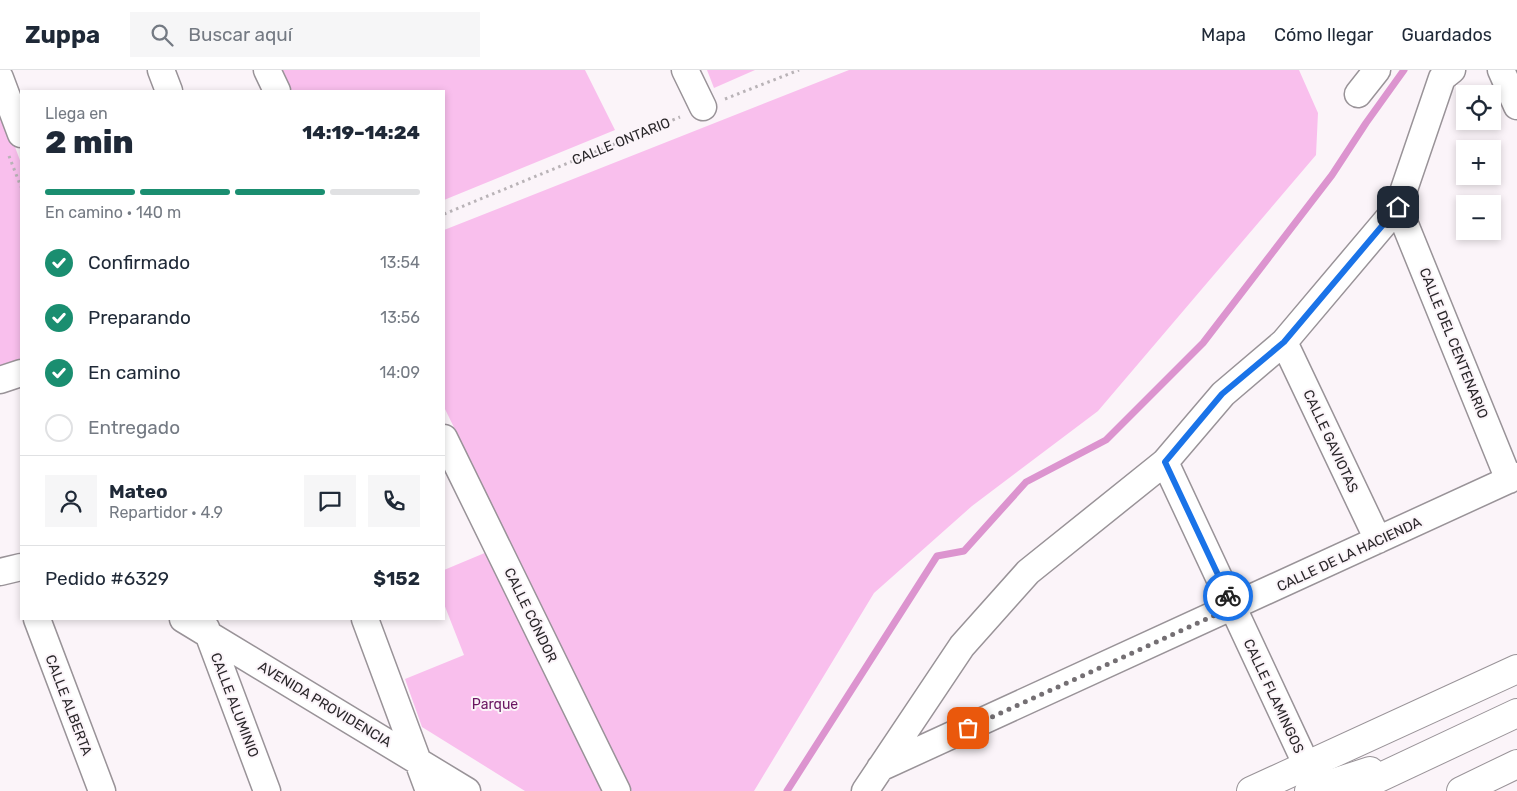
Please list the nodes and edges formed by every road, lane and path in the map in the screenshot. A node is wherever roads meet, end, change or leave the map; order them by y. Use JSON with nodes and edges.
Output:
{"nodes":[{"id":1,"x":161,"y":70,"type":"edge"},
{"id":2,"x":267,"y":70,"type":"edge"},
{"id":3,"x":685,"y":70,"type":"edge"},
{"id":4,"x":799,"y":70,"type":"edge"},
{"id":5,"x":1377,"y":70,"type":"edge"},
{"id":6,"x":1452,"y":70,"type":"edge"},
{"id":7,"x":1501,"y":70,"type":"edge"},
{"id":8,"x":0,"y":78,"type":"edge"},
{"id":9,"x":169,"y":90,"type":"edge"},
{"id":10,"x":277,"y":90,"type":"edge"},
{"id":11,"x":1358,"y":94,"type":"dead end"},
{"id":12,"x":1517,"y":106,"type":"edge"},
{"id":13,"x":703,"y":107,"type":"junction"},
{"id":14,"x":14,"y":142,"type":"edge"},
{"id":15,"x":20,"y":181,"type":"edge"},
{"id":16,"x":1398,"y":207,"type":"junction"},
{"id":17,"x":445,"y":214,"type":"edge"},
{"id":18,"x":1284,"y":342,"type":"junction"},
{"id":19,"x":20,"y":373,"type":"edge"},
{"id":20,"x":0,"y":380,"type":"edge"},
{"id":21,"x":445,"y":440,"type":"edge"},
{"id":22,"x":1165,"y":462,"type":"junction"},
{"id":23,"x":1513,"y":478,"type":"edge"},
{"id":24,"x":1378,"y":540,"type":"junction"},
{"id":25,"x":1233,"y":607,"type":"junction"},
{"id":26,"x":37,"y":620,"type":"edge"},
{"id":27,"x":187,"y":620,"type":"edge"},
{"id":28,"x":365,"y":620,"type":"edge"},
{"id":29,"x":205,"y":626,"type":"edge"},
{"id":30,"x":1517,"y":669,"type":"edge"},
{"id":31,"x":1517,"y":713,"type":"edge"},
{"id":32,"x":1454,"y":742,"type":"junction"},
{"id":33,"x":418,"y":760,"type":"junction"},
{"id":34,"x":1517,"y":764,"type":"edge"},
{"id":35,"x":880,"y":768,"type":"junction"},
{"id":36,"x":1308,"y":779,"type":"edge"},
{"id":37,"x":102,"y":791,"type":"edge"},
{"id":38,"x":267,"y":791,"type":"edge"},
{"id":39,"x":429,"y":791,"type":"edge"},
{"id":40,"x":466,"y":791,"type":"edge"},
{"id":41,"x":617,"y":791,"type":"edge"},
{"id":42,"x":865,"y":791,"type":"edge"},
{"id":43,"x":1251,"y":791,"type":"edge"},
{"id":44,"x":1351,"y":791,"type":"edge"},
{"id":45,"x":1461,"y":791,"type":"edge"},
{"id":46,"x":1478,"y":791,"type":"edge"}],
"edges":[{"from":1,"to":9,"type":"street"},
{"from":2,"to":10,"type":"street"},
{"from":3,"to":13,"type":"street"},
{"from":4,"to":13,"type":"path","name":"CALLE ONTARIO"},
{"from":5,"to":11,"type":"street"},
{"from":6,"to":16,"type":"street"},
{"from":7,"to":12,"type":"street"},
{"from":8,"to":14,"type":"street"},
{"from":13,"to":17,"type":"path","name":"CALLE ONTARIO"},
{"from":14,"to":15,"type":"path"},
{"from":16,"to":18,"type":"street"},
{"from":16,"to":23,"type":"street","name":"CALLE DEL CENTENARIO"},
{"from":18,"to":22,"type":"street"},
{"from":18,"to":24,"type":"street","name":"CALLE GAVIOTAS"},
{"from":19,"to":20,"type":"street"},
{"from":21,"to":41,"type":"street","name":"CALLE CÓNDOR"},
{"from":22,"to":25,"type":"street","name":"CALLE FLAMINGOS"},
{"from":22,"to":35,"type":"street"},
{"from":23,"to":24,"type":"street","name":"CALLE DE LA HACIENDA"},
{"from":24,"to":25,"type":"street","name":"CALLE DE LA HACIENDA"},
{"from":25,"to":35,"type":"street","name":"CALLE DE LA HACIENDA"},
{"from":25,"to":36,"type":"street","name":"CALLE FLAMINGOS"},
{"from":26,"to":37,"type":"street","name":"CALLE ALBERTA"},
{"from":27,"to":29,"type":"street","name":"AVENIDA PROVIDENCIA"},
{"from":28,"to":33,"type":"street"},
{"from":29,"to":33,"type":"street","name":"AVENIDA PROVIDENCIA"},
{"from":29,"to":38,"type":"street","name":"CALLE ALUMINIO"},
{"from":30,"to":36,"type":"main road"},
{"from":31,"to":32,"type":"main road"},
{"from":32,"to":36,"type":"main road"},
{"from":32,"to":44,"type":"main road"},
{"from":33,"to":39,"type":"street"},
{"from":33,"to":40,"type":"street","name":"AVENIDA PROVIDENCIA"},
{"from":34,"to":45,"type":"main road"},
{"from":34,"to":46,"type":"main road"},
{"from":35,"to":42,"type":"street"},
{"from":36,"to":43,"type":"main road"}]}
